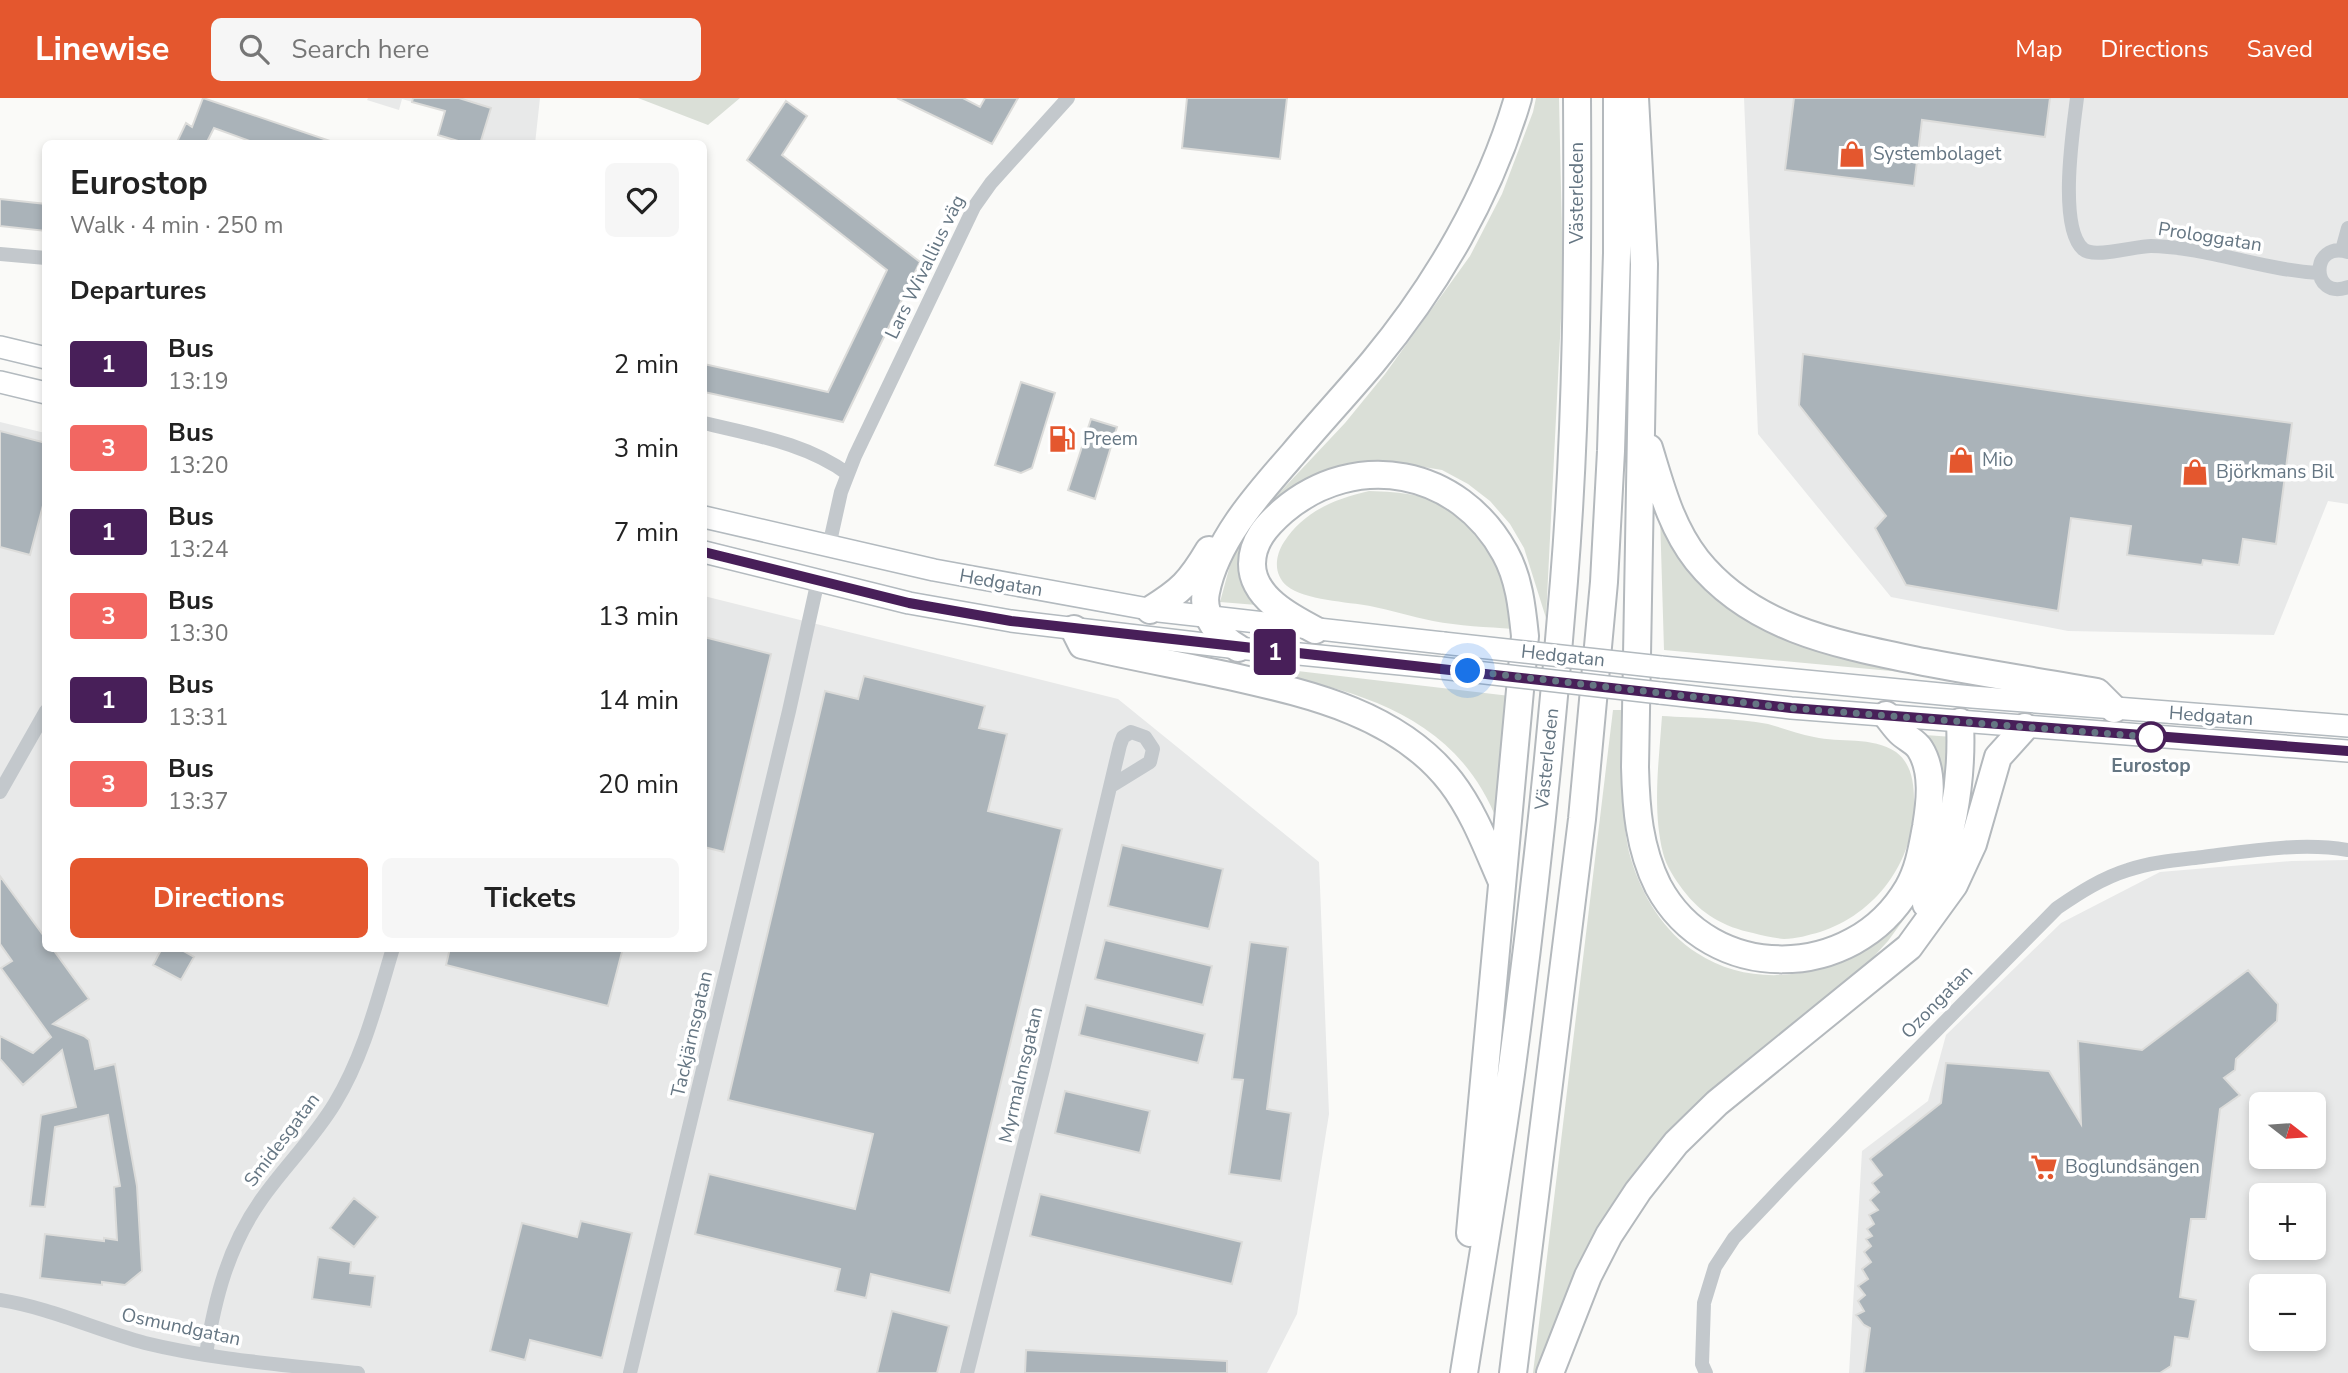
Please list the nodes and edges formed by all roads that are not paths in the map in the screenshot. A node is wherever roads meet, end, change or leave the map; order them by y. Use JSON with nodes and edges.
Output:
{"nodes":[{"id":1,"x":1068,"y":98,"type":"edge"},
{"id":2,"x":1518,"y":98,"type":"edge"},
{"id":3,"x":1577,"y":98,"type":"edge"},
{"id":4,"x":1617,"y":98,"type":"edge"},
{"id":5,"x":1635,"y":98,"type":"edge"},
{"id":6,"x":2077,"y":98,"type":"edge"},
{"id":7,"x":2348,"y":228,"type":"edge"},
{"id":8,"x":2345,"y":251,"type":"edge"},
{"id":9,"x":0,"y":254,"type":"edge"},
{"id":10,"x":42,"y":258,"type":"edge"},
{"id":11,"x":2319,"y":274,"type":"junction"},
{"id":12,"x":2348,"y":288,"type":"edge"},
{"id":13,"x":0,"y":347,"type":"edge"},
{"id":14,"x":42,"y":357,"type":"edge"},
{"id":15,"x":0,"y":382,"type":"edge"},
{"id":16,"x":42,"y":392,"type":"edge"},
{"id":17,"x":707,"y":424,"type":"edge"},
{"id":18,"x":1642,"y":426,"type":"junction"},
{"id":19,"x":848,"y":474,"type":"junction"},
{"id":20,"x":707,"y":517,"type":"edge"},
{"id":21,"x":1225,"y":544,"type":"junction"},
{"id":22,"x":830,"y":546,"type":"junction"},
{"id":23,"x":707,"y":553,"type":"edge"},
{"id":24,"x":817,"y":580,"type":"junction"},
{"id":25,"x":1154,"y":611,"type":"junction"},
{"id":26,"x":1210,"y":617,"type":"junction"},
{"id":27,"x":1074,"y":629,"type":"junction"},
{"id":28,"x":1315,"y":630,"type":"junction"},
{"id":29,"x":1238,"y":648,"type":"junction"},
{"id":30,"x":1961,"y":709,"type":"junction"},
{"id":31,"x":2114,"y":709,"type":"junction"},
{"id":32,"x":1886,"y":715,"type":"junction"},
{"id":33,"x":42,"y":718,"type":"edge"},
{"id":34,"x":2348,"y":726,"type":"edge"},
{"id":35,"x":2025,"y":727,"type":"junction"},
{"id":36,"x":2348,"y":751,"type":"edge"},
{"id":37,"x":1111,"y":786,"type":"dead end"},
{"id":38,"x":0,"y":792,"type":"edge"},
{"id":39,"x":2348,"y":850,"type":"edge"},
{"id":40,"x":1503,"y":883,"type":"junction"},
{"id":41,"x":1927,"y":922,"type":"junction"},
{"id":42,"x":392,"y":952,"type":"edge"},
{"id":43,"x":0,"y":1300,"type":"edge"},
{"id":44,"x":206,"y":1354,"type":"junction"},
{"id":45,"x":358,"y":1373,"type":"edge"},
{"id":46,"x":630,"y":1373,"type":"edge"},
{"id":47,"x":967,"y":1373,"type":"edge"},
{"id":48,"x":1459,"y":1373,"type":"edge"},
{"id":49,"x":1464,"y":1373,"type":"edge"},
{"id":50,"x":1513,"y":1373,"type":"edge"},
{"id":51,"x":1550,"y":1373,"type":"edge"},
{"id":52,"x":1706,"y":1373,"type":"edge"}],
"edges":[{"from":1,"to":19,"type":"street","name":"Lars Wivallius väg"},
{"from":2,"to":21,"type":"highway"},
{"from":3,"to":49,"type":"highway","name":"Västerleden"},
{"from":4,"to":50,"type":"highway","name":"Västerleden"},
{"from":5,"to":18,"type":"highway"},
{"from":6,"to":11,"type":"street","name":"Prologgatan"},
{"from":7,"to":8,"type":"street"},
{"from":8,"to":11,"type":"street"},
{"from":9,"to":10,"type":"street"},
{"from":11,"to":12,"type":"street"},
{"from":13,"to":14,"type":"main road"},
{"from":15,"to":16,"type":"main road"},
{"from":17,"to":19,"type":"street"},
{"from":18,"to":31,"type":"highway"},
{"from":18,"to":32,"type":"highway"},
{"from":19,"to":22,"type":"street","name":"Lars Wivallius väg"},
{"from":20,"to":22,"type":"main road","name":"Hedgatan"},
{"from":21,"to":25,"type":"highway"},
{"from":21,"to":26,"type":"highway"},
{"from":22,"to":24,"type":"main road"},
{"from":22,"to":25,"type":"main road","name":"Hedgatan"},
{"from":23,"to":24,"type":"main road","name":"Hedgatan"},
{"from":24,"to":27,"type":"main road","name":"Hedgatan"},
{"from":24,"to":46,"type":"street","name":"Tackjärnsgatan"},
{"from":25,"to":26,"type":"main road","name":"Hedgatan"},
{"from":26,"to":28,"type":"main road","name":"Hedgatan"},
{"from":26,"to":29,"type":"highway"},
{"from":27,"to":29,"type":"main road","name":"Hedgatan"},
{"from":27,"to":40,"type":"highway"},
{"from":28,"to":30,"type":"main road","name":"Hedgatan","bridge":true},
{"from":28,"to":40,"type":"highway"},
{"from":29,"to":32,"type":"main road","name":"Hedgatan","bridge":true},
{"from":30,"to":31,"type":"main road","name":"Hedgatan"},
{"from":30,"to":32,"type":"main road","name":"Hedgatan"},
{"from":30,"to":35,"type":"main road","name":"Hedgatan"},
{"from":30,"to":41,"type":"highway"},
{"from":31,"to":34,"type":"main road","name":"Hedgatan"},
{"from":33,"to":38,"type":"street"},
{"from":35,"to":36,"type":"main road","name":"Hedgatan"},
{"from":35,"to":41,"type":"highway"},
{"from":37,"to":47,"type":"street","name":"Myrmalmsgatan"},
{"from":39,"to":52,"type":"street","name":"Ozongatan"},
{"from":40,"to":48,"type":"highway"},
{"from":41,"to":51,"type":"highway"},
{"from":42,"to":44,"type":"street","name":"Smidesgatan"},
{"from":43,"to":44,"type":"street","name":"Osmundgatan"},
{"from":44,"to":45,"type":"street","name":"Osmundgatan"}]}
